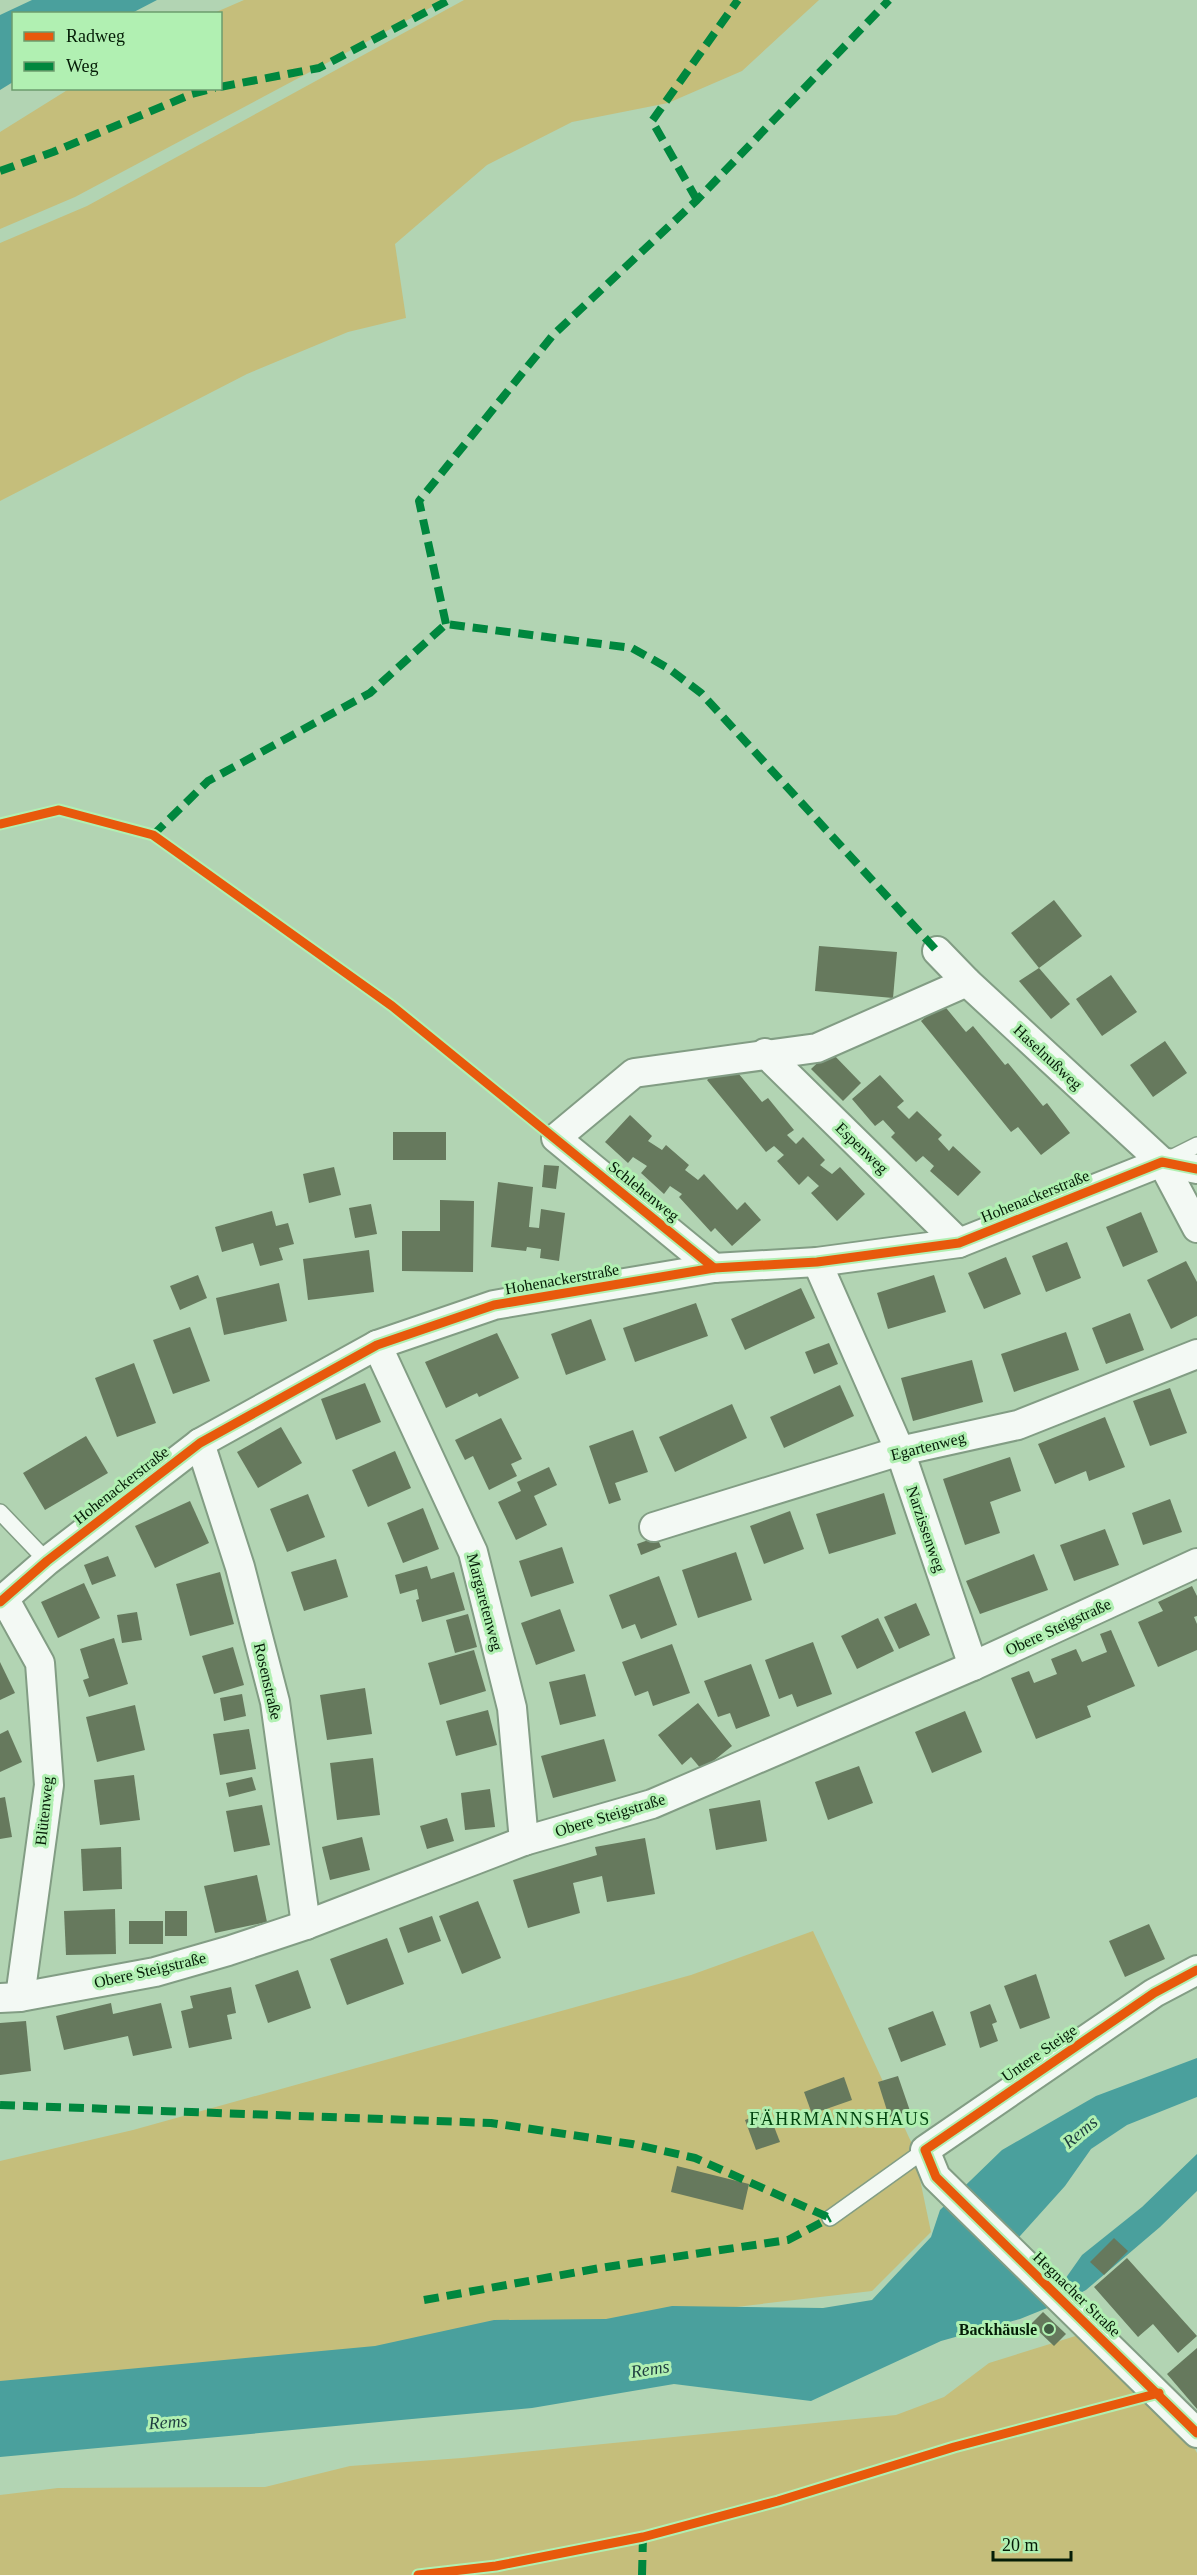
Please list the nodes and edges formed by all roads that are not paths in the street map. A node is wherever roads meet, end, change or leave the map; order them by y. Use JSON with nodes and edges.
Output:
{"nodes":[{"id":1,"x":937,"y":951,"type":"dead end"},
{"id":2,"x":967,"y":982,"type":"junction"},
{"id":3,"x":765,"y":1053,"type":"junction"},
{"id":4,"x":1197,"y":1145,"type":"edge"},
{"id":5,"x":1162,"y":1162,"type":"junction"},
{"id":6,"x":1197,"y":1169,"type":"edge"},
{"id":7,"x":1197,"y":1228,"type":"edge"},
{"id":8,"x":959,"y":1243,"type":"junction"},
{"id":9,"x":817,"y":1262,"type":"junction"},
{"id":10,"x":714,"y":1268,"type":"junction"},
{"id":11,"x":377,"y":1345,"type":"junction"},
{"id":12,"x":1197,"y":1353,"type":"edge"},
{"id":13,"x":200,"y":1443,"type":"junction"},
{"id":14,"x":900,"y":1451,"type":"junction"},
{"id":15,"x":0,"y":1512,"type":"edge"},
{"id":16,"x":654,"y":1527,"type":"dead end"},
{"id":17,"x":47,"y":1561,"type":"junction"},
{"id":18,"x":1197,"y":1563,"type":"edge"},
{"id":19,"x":2,"y":1600,"type":"edge"},
{"id":20,"x":973,"y":1666,"type":"junction"},
{"id":21,"x":525,"y":1841,"type":"junction"},
{"id":22,"x":306,"y":1925,"type":"junction"},
{"id":23,"x":1197,"y":1970,"type":"edge"},
{"id":24,"x":10,"y":1997,"type":"edge"},
{"id":25,"x":925,"y":2150,"type":"junction"},
{"id":26,"x":830,"y":2218,"type":"dead end"},
{"id":27,"x":1197,"y":2433,"type":"edge"}],
"edges":[{"from":1,"to":2,"type":"street","name":"Haselnußweg"},
{"from":2,"to":3,"type":"street","name":"Schlehenweg"},
{"from":2,"to":5,"type":"street","name":"Haselnußweg"},
{"from":3,"to":8,"type":"street","name":"Espenweg"},
{"from":3,"to":10,"type":"street","name":"Schlehenweg"},
{"from":4,"to":5,"type":"lane"},
{"from":5,"to":6,"type":"street"},
{"from":5,"to":7,"type":"street"},
{"from":5,"to":8,"type":"street","name":"Hohenackerstraße"},
{"from":8,"to":9,"type":"street","name":"Hohenackerstraße"},
{"from":9,"to":10,"type":"street","name":"Hohenackerstraße"},
{"from":9,"to":14,"type":"street","name":"Narzissenweg"},
{"from":10,"to":11,"type":"street","name":"Hohenackerstraße"},
{"from":11,"to":13,"type":"street","name":"Hohenackerstraße"},
{"from":11,"to":21,"type":"street","name":"Margaretenweg"},
{"from":12,"to":14,"type":"street","name":"Egartenweg"},
{"from":13,"to":17,"type":"street","name":"Hohenackerstraße"},
{"from":13,"to":22,"type":"street","name":"Rosenstraße"},
{"from":14,"to":16,"type":"street","name":"Egartenweg"},
{"from":14,"to":20,"type":"street","name":"Narzissenweg"},
{"from":15,"to":17,"type":"lane"},
{"from":17,"to":19,"type":"street","name":"Hohenackerstraße"},
{"from":18,"to":20,"type":"street","name":"Obere Steigstraße"},
{"from":19,"to":24,"type":"street","name":"Blütenweg"},
{"from":20,"to":21,"type":"street","name":"Obere Steigstraße"},
{"from":21,"to":22,"type":"street","name":"Obere Steigstraße"},
{"from":22,"to":24,"type":"street","name":"Obere Steigstraße"},
{"from":23,"to":25,"type":"street","name":"Untere Steige"},
{"from":25,"to":26,"type":"lane"},
{"from":25,"to":27,"type":"street","name":"Hegnacher Straße"}]}
